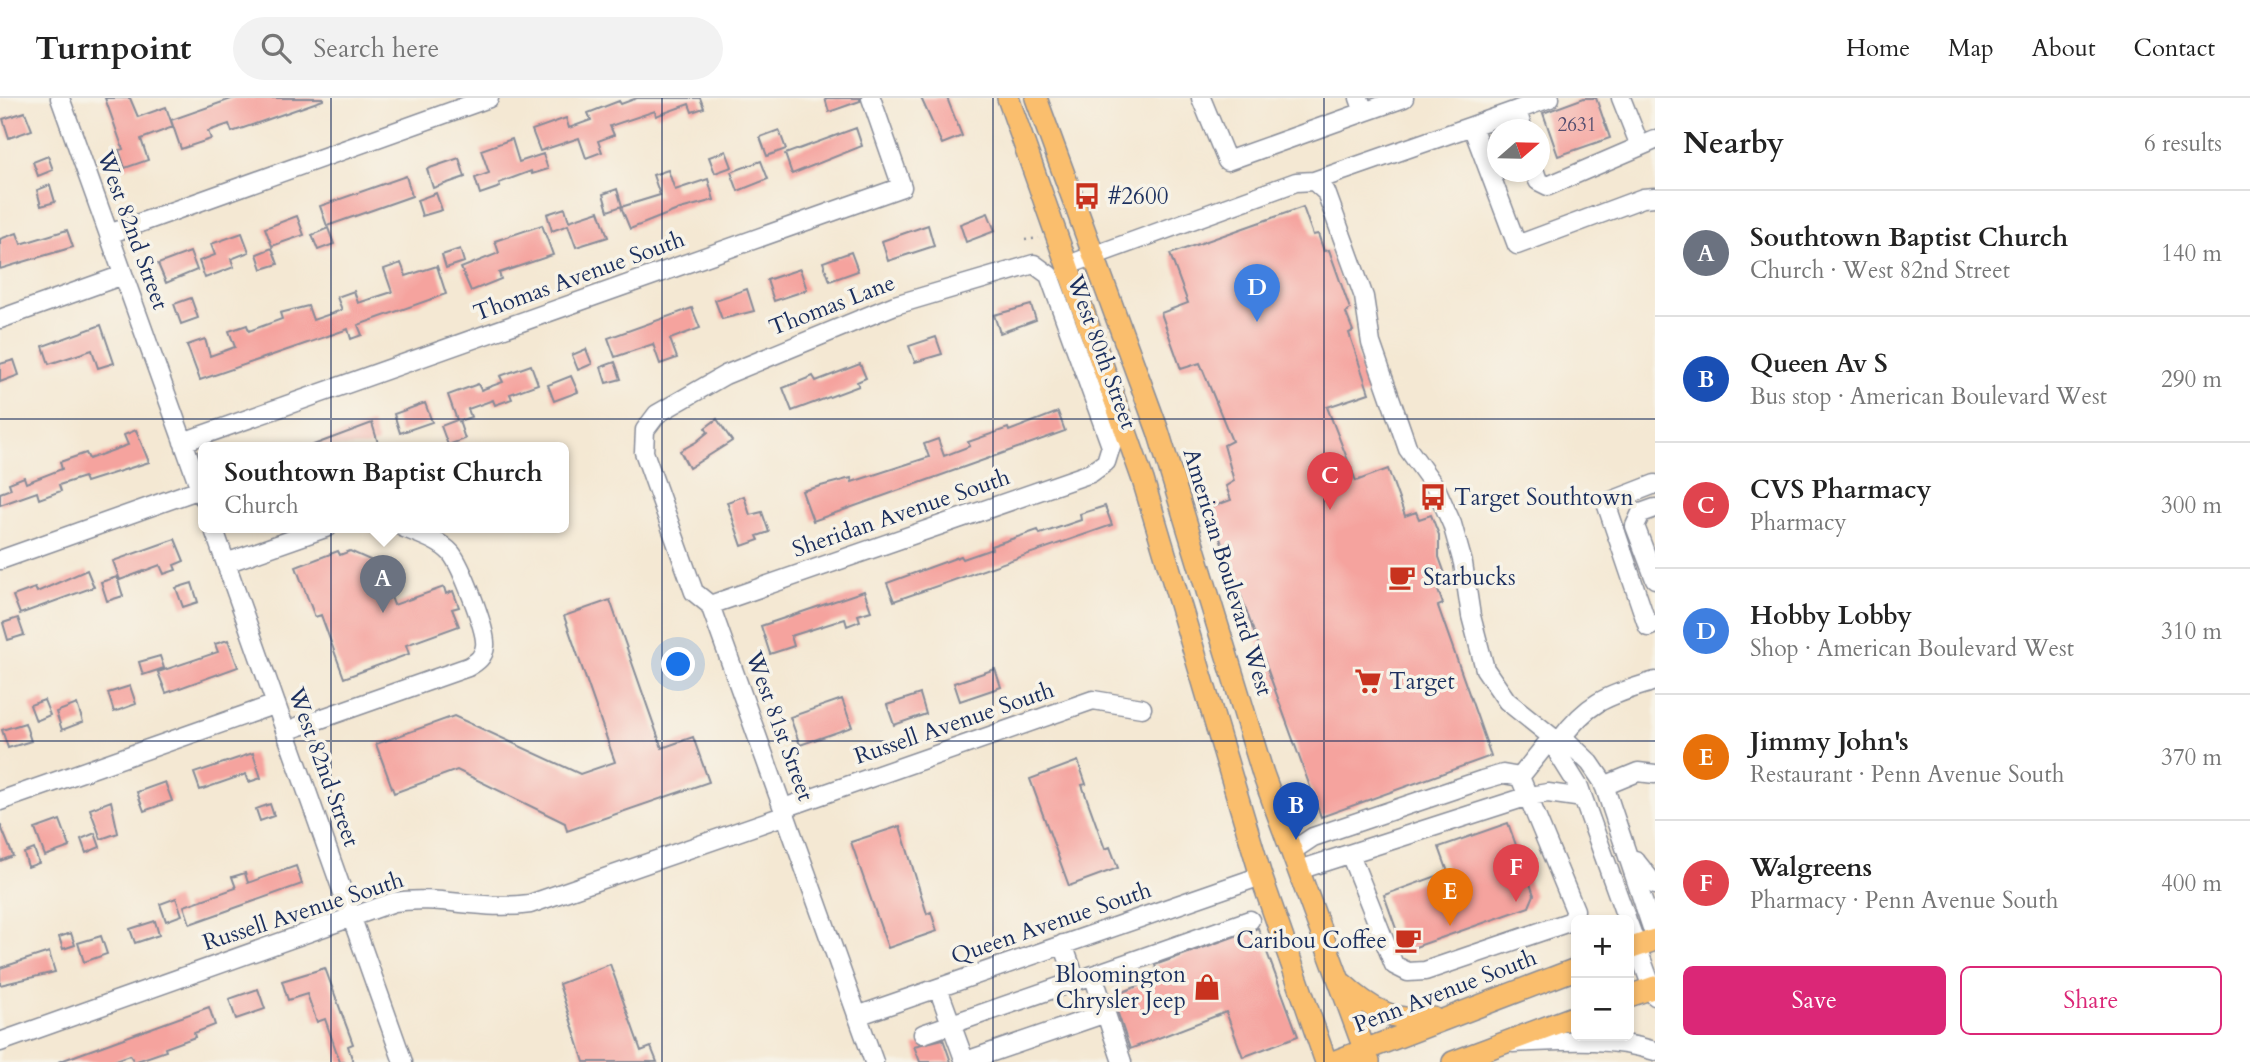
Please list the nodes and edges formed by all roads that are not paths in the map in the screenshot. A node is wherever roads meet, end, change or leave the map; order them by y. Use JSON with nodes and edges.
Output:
{"nodes":[{"id":1,"x":60,"y":98,"type":"edge"},
{"id":2,"x":489,"y":98,"type":"edge"},
{"id":3,"x":871,"y":98,"type":"edge"},
{"id":4,"x":1008,"y":98,"type":"edge"},
{"id":5,"x":1036,"y":98,"type":"edge"},
{"id":6,"x":1202,"y":98,"type":"edge"},
{"id":7,"x":1404,"y":98,"type":"edge"},
{"id":8,"x":1550,"y":98,"type":"edge"},
{"id":9,"x":1621,"y":98,"type":"edge"},
{"id":10,"x":1362,"y":105,"type":"edge"},
{"id":11,"x":1517,"y":110,"type":"junction"},
{"id":12,"x":1520,"y":119,"type":"edge"},
{"id":13,"x":1472,"y":127,"type":"junction"},
{"id":14,"x":1647,"y":143,"type":"edge"},
{"id":15,"x":1314,"y":181,"type":"junction"},
{"id":16,"x":1540,"y":182,"type":"edge"},
{"id":17,"x":1655,"y":197,"type":"edge"},
{"id":18,"x":109,"y":233,"type":"junction"},
{"id":19,"x":1093,"y":256,"type":"junction"},
{"id":20,"x":1034,"y":264,"type":"joint"},
{"id":21,"x":1068,"y":265,"type":"junction"},
{"id":22,"x":123,"y":275,"type":"junction"},
{"id":23,"x":0,"y":319,"type":"edge"},
{"id":24,"x":657,"y":414,"type":"joint"},
{"id":25,"x":183,"y":442,"type":"junction"},
{"id":26,"x":1106,"y":462,"type":"joint"},
{"id":27,"x":198,"y":484,"type":"edge"},
{"id":28,"x":1655,"y":484,"type":"edge"},
{"id":29,"x":198,"y":494,"type":"edge"},
{"id":30,"x":1655,"y":508,"type":"edge"},
{"id":31,"x":216,"y":533,"type":"edge"},
{"id":32,"x":311,"y":533,"type":"edge"},
{"id":33,"x":415,"y":533,"type":"edge"},
{"id":34,"x":0,"y":560,"type":"edge"},
{"id":35,"x":226,"y":564,"type":"junction"},
{"id":36,"x":1655,"y":579,"type":"edge"},
{"id":37,"x":709,"y":605,"type":"junction"},
{"id":38,"x":1652,"y":626,"type":"edge"},
{"id":39,"x":1655,"y":681,"type":"edge"},
{"id":40,"x":276,"y":704,"type":"junction"},
{"id":41,"x":1142,"y":708,"type":"dead end"},
{"id":42,"x":286,"y":731,"type":"junction"},
{"id":43,"x":1556,"y":738,"type":"junction"},
{"id":44,"x":1655,"y":775,"type":"edge"},
{"id":45,"x":1520,"y":777,"type":"junction"},
{"id":46,"x":1604,"y":786,"type":"junction"},
{"id":47,"x":1529,"y":796,"type":"junction"},
{"id":48,"x":1583,"y":798,"type":"junction"},
{"id":49,"x":0,"y":801,"type":"edge"},
{"id":50,"x":785,"y":811,"type":"junction"},
{"id":51,"x":1624,"y":845,"type":"junction"},
{"id":52,"x":1350,"y":854,"type":"junction"},
{"id":53,"x":1295,"y":860,"type":"junction"},
{"id":54,"x":1261,"y":876,"type":"junction"},
{"id":55,"x":1655,"y":885,"type":"edge"},
{"id":56,"x":1625,"y":915,"type":"edge"},
{"id":57,"x":352,"y":917,"type":"junction"},
{"id":58,"x":1250,"y":920,"type":"dead end"},
{"id":59,"x":1644,"y":943,"type":"edge"},
{"id":60,"x":1063,"y":944,"type":"junction"},
{"id":61,"x":1571,"y":971,"type":"edge"},
{"id":62,"x":1093,"y":975,"type":"junction"},
{"id":63,"x":1076,"y":981,"type":"junction"},
{"id":64,"x":1339,"y":981,"type":"junction"},
{"id":65,"x":938,"y":988,"type":"junction"},
{"id":66,"x":1654,"y":990,"type":"edge"},
{"id":67,"x":1634,"y":995,"type":"edge"},
{"id":68,"x":1106,"y":1013,"type":"junction"},
{"id":69,"x":1459,"y":1014,"type":"junction"},
{"id":70,"x":857,"y":1016,"type":"junction"},
{"id":71,"x":1571,"y":1018,"type":"edge"},
{"id":72,"x":950,"y":1025,"type":"junction"},
{"id":73,"x":923,"y":1034,"type":"dead end"},
{"id":74,"x":0,"y":1042,"type":"edge"},
{"id":75,"x":1503,"y":1044,"type":"junction"},
{"id":76,"x":1655,"y":1051,"type":"edge"},
{"id":77,"x":1367,"y":1056,"type":"edge"},
{"id":78,"x":1459,"y":1061,"type":"edge"},
{"id":79,"x":403,"y":1062,"type":"edge"},
{"id":80,"x":874,"y":1062,"type":"edge"},
{"id":81,"x":1122,"y":1062,"type":"edge"},
{"id":82,"x":1326,"y":1062,"type":"edge"},
{"id":83,"x":1333,"y":1062,"type":"edge"}],
"edges":[{"from":1,"to":18,"type":"street","name":"West 82nd Street"},
{"from":2,"to":18,"type":"street"},
{"from":3,"to":25,"type":"street","name":"Thomas Avenue South"},
{"from":4,"to":21,"type":"main road"},
{"from":5,"to":19,"type":"main road","name":"American Boulevard West"},
{"from":6,"to":10,"type":"street"},
{"from":7,"to":10,"type":"street"},
{"from":8,"to":11,"type":"street"},
{"from":9,"to":14,"type":"street"},
{"from":11,"to":12,"type":"street"},
{"from":11,"to":13,"type":"street"},
{"from":13,"to":15,"type":"street"},
{"from":13,"to":17,"type":"street"},
{"from":14,"to":16,"type":"street"},
{"from":15,"to":19,"type":"street"},
{"from":15,"to":43,"type":"street"},
{"from":18,"to":22,"type":"street","name":"West 82nd Street"},
{"from":19,"to":21,"type":"street"},
{"from":19,"to":53,"type":"main road","name":"American Boulevard West"},
{"from":20,"to":24,"type":"street","name":"Thomas Lane"},
{"from":20,"to":26,"type":"street","name":"West 80th Street"},
{"from":21,"to":54,"type":"main road"},
{"from":22,"to":23,"type":"street"},
{"from":22,"to":25,"type":"street","name":"West 82nd Street"},
{"from":24,"to":37,"type":"street","name":"West 81st Street"},
{"from":25,"to":27,"type":"street","name":"West 82nd Street"},
{"from":26,"to":37,"type":"street","name":"Sheridan Avenue South"},
{"from":28,"to":38,"type":"street"},
{"from":29,"to":34,"type":"street"},
{"from":30,"to":36,"type":"street"},
{"from":31,"to":35,"type":"street","name":"West 82nd Street"},
{"from":32,"to":35,"type":"street"},
{"from":33,"to":42,"type":"street"},
{"from":35,"to":40,"type":"street","name":"West 82nd Street"},
{"from":37,"to":50,"type":"street","name":"West 81st Street"},
{"from":39,"to":43,"type":"street"},
{"from":40,"to":42,"type":"street","name":"West 82nd Street"},
{"from":40,"to":49,"type":"street"},
{"from":41,"to":50,"type":"street","name":"Russell Avenue South"},
{"from":42,"to":57,"type":"street","name":"West 82nd Street"},
{"from":43,"to":45,"type":"street"},
{"from":43,"to":46,"type":"street"},
{"from":43,"to":48,"type":"street"},
{"from":44,"to":46,"type":"street"},
{"from":45,"to":47,"type":"street"},
{"from":45,"to":53,"type":"street"},
{"from":46,"to":51,"type":"street"},
{"from":47,"to":48,"type":"street"},
{"from":47,"to":52,"type":"street"},
{"from":47,"to":52,"type":"street"},
{"from":48,"to":56,"type":"street"},
{"from":50,"to":57,"type":"street","name":"Russell Avenue South"},
{"from":50,"to":70,"type":"street","name":"West 81st Street"},
{"from":51,"to":55,"type":"street"},
{"from":51,"to":59,"type":"street"},
{"from":52,"to":53,"type":"street"},
{"from":53,"to":64,"type":"main road","name":"American Boulevard West"},
{"from":54,"to":60,"type":"street","name":"Queen Avenue South"},
{"from":54,"to":82,"type":"main road"},
{"from":57,"to":74,"type":"street","name":"Russell Avenue South"},
{"from":57,"to":79,"type":"street","name":"West 82nd Street"},
{"from":58,"to":62,"type":"street"},
{"from":59,"to":66,"type":"street"},
{"from":60,"to":63,"type":"street"},
{"from":60,"to":65,"type":"street","name":"Queen Avenue South"},
{"from":61,"to":69,"type":"main road","name":"Penn Avenue South"},
{"from":62,"to":63,"type":"street"},
{"from":62,"to":68,"type":"street"},
{"from":63,"to":72,"type":"street"},
{"from":64,"to":69,"type":"main road"},
{"from":64,"to":77,"type":"main road","name":"American Boulevard West"},
{"from":65,"to":70,"type":"street","name":"Queen Avenue South"},
{"from":65,"to":72,"type":"street"},
{"from":66,"to":67,"type":"main road"},
{"from":68,"to":72,"type":"street"},
{"from":68,"to":81,"type":"street"},
{"from":69,"to":77,"type":"main road","name":"Penn Avenue South"},
{"from":70,"to":80,"type":"street","name":"West 81st Street"},
{"from":71,"to":75,"type":"main road"},
{"from":72,"to":73,"type":"street"},
{"from":75,"to":76,"type":"street"},
{"from":75,"to":78,"type":"main road"},
{"from":77,"to":83,"type":"main road","name":"Penn Avenue South"}]}
